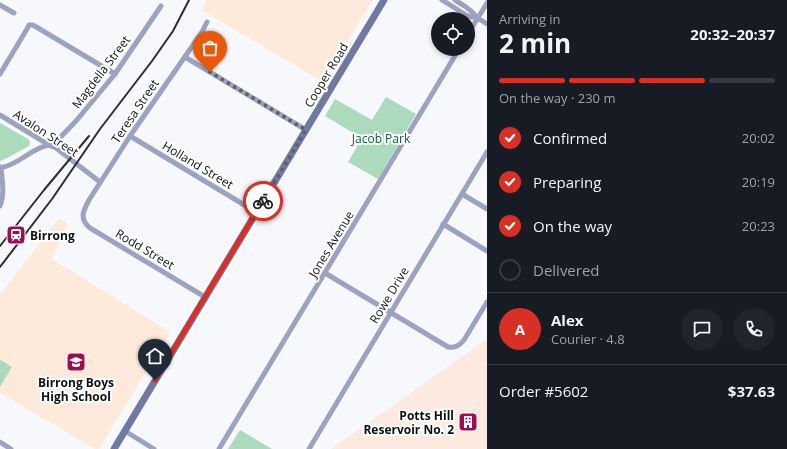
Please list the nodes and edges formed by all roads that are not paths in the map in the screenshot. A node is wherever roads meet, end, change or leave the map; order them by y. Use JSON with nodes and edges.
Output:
{"nodes":[{"id":1,"x":384,"y":0,"type":"edge"},
{"id":2,"x":442,"y":0,"type":"edge"},
{"id":3,"x":455,"y":0,"type":"edge"},
{"id":4,"x":487,"y":2,"type":"edge"},
{"id":5,"x":0,"y":5,"type":"edge"},
{"id":6,"x":161,"y":6,"type":"dead end"},
{"id":7,"x":14,"y":13,"type":"dead end"},
{"id":8,"x":477,"y":18,"type":"junction"},
{"id":9,"x":207,"y":22,"type":"dead end"},
{"id":10,"x":475,"y":22,"type":"edge"},
{"id":11,"x":487,"y":24,"type":"edge"},
{"id":12,"x":455,"y":56,"type":"edge"},
{"id":13,"x":185,"y":57,"type":"junction"},
{"id":14,"x":0,"y":74,"type":"edge"},
{"id":15,"x":115,"y":74,"type":"junction"},
{"id":16,"x":0,"y":116,"type":"edge"},
{"id":17,"x":306,"y":130,"type":"junction"},
{"id":18,"x":130,"y":136,"type":"junction"},
{"id":19,"x":51,"y":146,"type":"junction"},
{"id":20,"x":487,"y":152,"type":"edge"},
{"id":21,"x":1,"y":168,"type":"edge"},
{"id":22,"x":100,"y":182,"type":"junction"},
{"id":23,"x":462,"y":194,"type":"junction"},
{"id":24,"x":0,"y":206,"type":"edge"},
{"id":25,"x":487,"y":209,"type":"edge"},
{"id":26,"x":83,"y":212,"type":"joint"},
{"id":27,"x":256,"y":212,"type":"junction"},
{"id":28,"x":443,"y":224,"type":"junction"},
{"id":29,"x":487,"y":251,"type":"edge"},
{"id":30,"x":325,"y":273,"type":"junction"},
{"id":31,"x":205,"y":297,"type":"junction"},
{"id":32,"x":487,"y":302,"type":"edge"},
{"id":33,"x":391,"y":312,"type":"junction"},
{"id":34,"x":125,"y":431,"type":"junction"},
{"id":35,"x":0,"y":442,"type":"edge"},
{"id":36,"x":11,"y":449,"type":"edge"},
{"id":37,"x":114,"y":449,"type":"edge"},
{"id":38,"x":154,"y":449,"type":"edge"},
{"id":39,"x":219,"y":449,"type":"edge"},
{"id":40,"x":309,"y":449,"type":"edge"}],
"edges":[{"from":1,"to":17,"type":"street","name":"Cooper Road"},
{"from":2,"to":8,"type":"street"},
{"from":3,"to":8,"type":"street"},
{"from":4,"to":8,"type":"street"},
{"from":5,"to":7,"type":"street"},
{"from":6,"to":15,"type":"street","name":"Magdella Street"},
{"from":8,"to":10,"type":"street"},
{"from":8,"to":11,"type":"street"},
{"from":9,"to":13,"type":"street","name":"Teresa Street"},
{"from":12,"to":30,"type":"street","name":"Jones Avenue"},
{"from":13,"to":17,"type":"street"},
{"from":13,"to":18,"type":"street","name":"Teresa Street"},
{"from":14,"to":15,"type":"street"},
{"from":15,"to":19,"type":"street","name":"Magdella Street"},
{"from":16,"to":19,"type":"street","name":"Avalon Street"},
{"from":17,"to":27,"type":"street","name":"Cooper Road"},
{"from":18,"to":22,"type":"street","name":"Teresa Street"},
{"from":18,"to":27,"type":"street","name":"Holland Street"},
{"from":19,"to":21,"type":"street"},
{"from":19,"to":22,"type":"street","name":"Avalon Street"},
{"from":20,"to":23,"type":"street","name":"Rowe Drive"},
{"from":21,"to":24,"type":"street"},
{"from":22,"to":26,"type":"street","name":"Teresa Street"},
{"from":23,"to":25,"type":"street"},
{"from":23,"to":28,"type":"street","name":"Rowe Drive"},
{"from":26,"to":31,"type":"street","name":"Rodd Street"},
{"from":27,"to":31,"type":"street","name":"Cooper Road"},
{"from":28,"to":29,"type":"street"},
{"from":28,"to":33,"type":"street","name":"Rowe Drive"},
{"from":30,"to":33,"type":"street"},
{"from":30,"to":39,"type":"street","name":"Jones Avenue"},
{"from":31,"to":34,"type":"street","name":"Cooper Road"},
{"from":32,"to":33,"type":"street"},
{"from":33,"to":40,"type":"street","name":"Rowe Drive"},
{"from":34,"to":37,"type":"street","name":"Cooper Road"},
{"from":34,"to":38,"type":"street"},
{"from":35,"to":36,"type":"street"}]}
